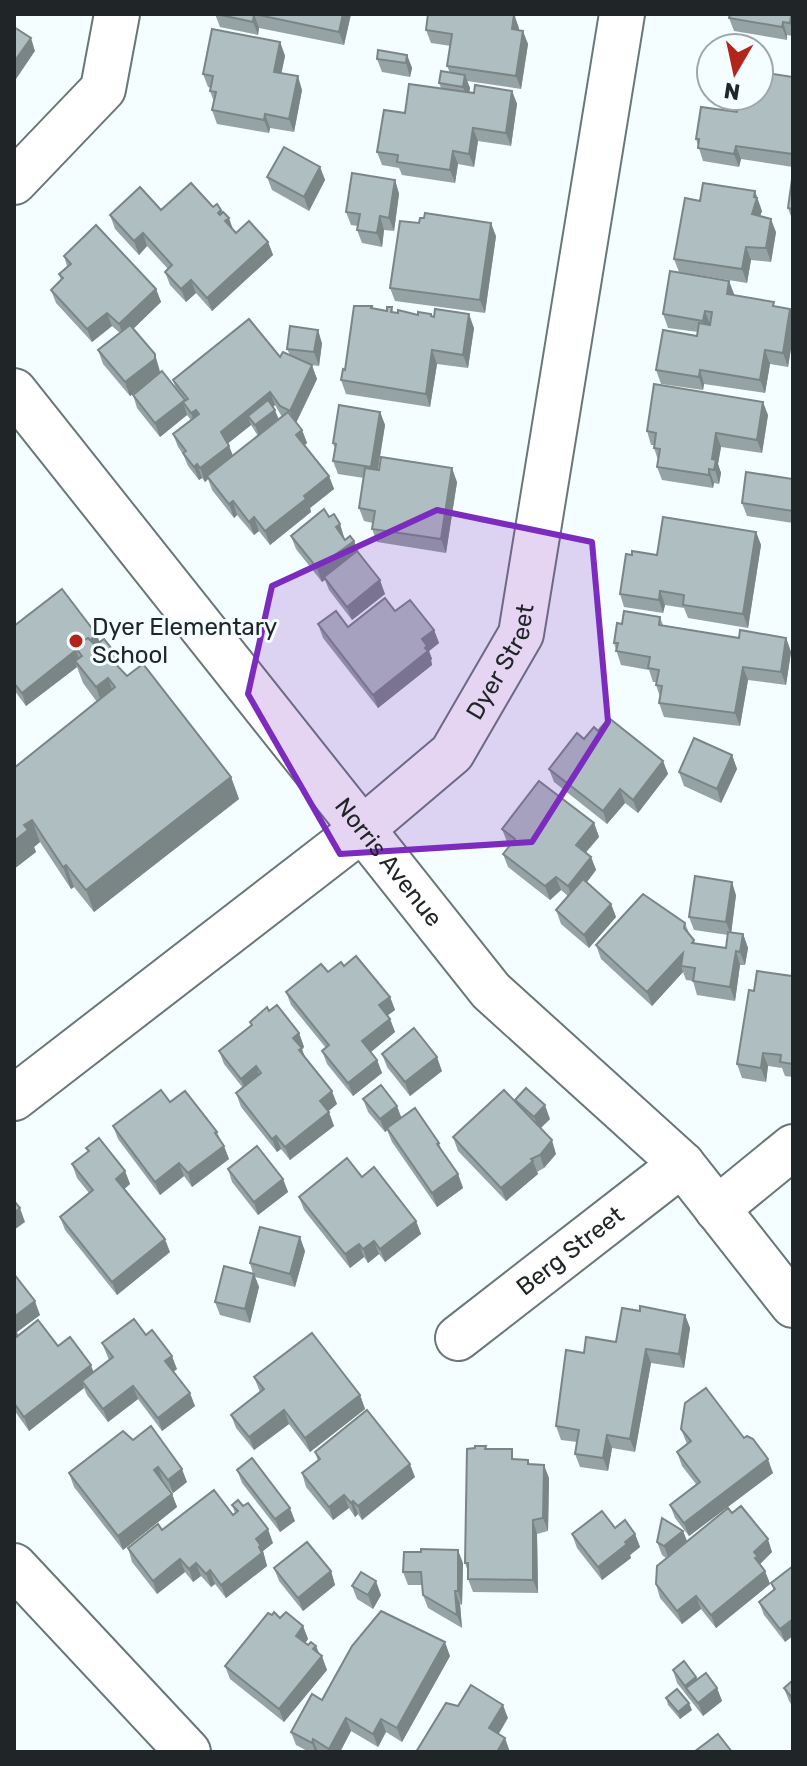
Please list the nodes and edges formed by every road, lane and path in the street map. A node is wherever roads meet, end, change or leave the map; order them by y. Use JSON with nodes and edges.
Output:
{"nodes":[{"id":1,"x":117,"y":14,"type":"edge"},
{"id":2,"x":622,"y":14,"type":"edge"},
{"id":3,"x":14,"y":182,"type":"edge"},
{"id":4,"x":14,"y":391,"type":"edge"},
{"id":5,"x":361,"y":830,"type":"junction"},
{"id":6,"x":14,"y":1098,"type":"edge"},
{"id":7,"x":793,"y":1147,"type":"edge"},
{"id":8,"x":682,"y":1164,"type":"junction"},
{"id":9,"x":717,"y":1209,"type":"junction"},
{"id":10,"x":793,"y":1305,"type":"edge"},
{"id":11,"x":458,"y":1338,"type":"dead end"},
{"id":12,"x":14,"y":1566,"type":"edge"},
{"id":13,"x":188,"y":1752,"type":"edge"}],
"edges":[{"from":1,"to":3,"type":"street"},
{"from":2,"to":5,"type":"street","name":"Dyer Street"},
{"from":4,"to":5,"type":"street","name":"Norris Avenue"},
{"from":5,"to":6,"type":"street","name":"Dyer Street"},
{"from":5,"to":8,"type":"street","name":"Norris Avenue"},
{"from":7,"to":9,"type":"street"},
{"from":8,"to":9,"type":"street","name":"Norris Avenue"},
{"from":8,"to":11,"type":"street","name":"Berg Street"},
{"from":9,"to":10,"type":"street","name":"Norris Avenue"},
{"from":12,"to":13,"type":"street"}]}
